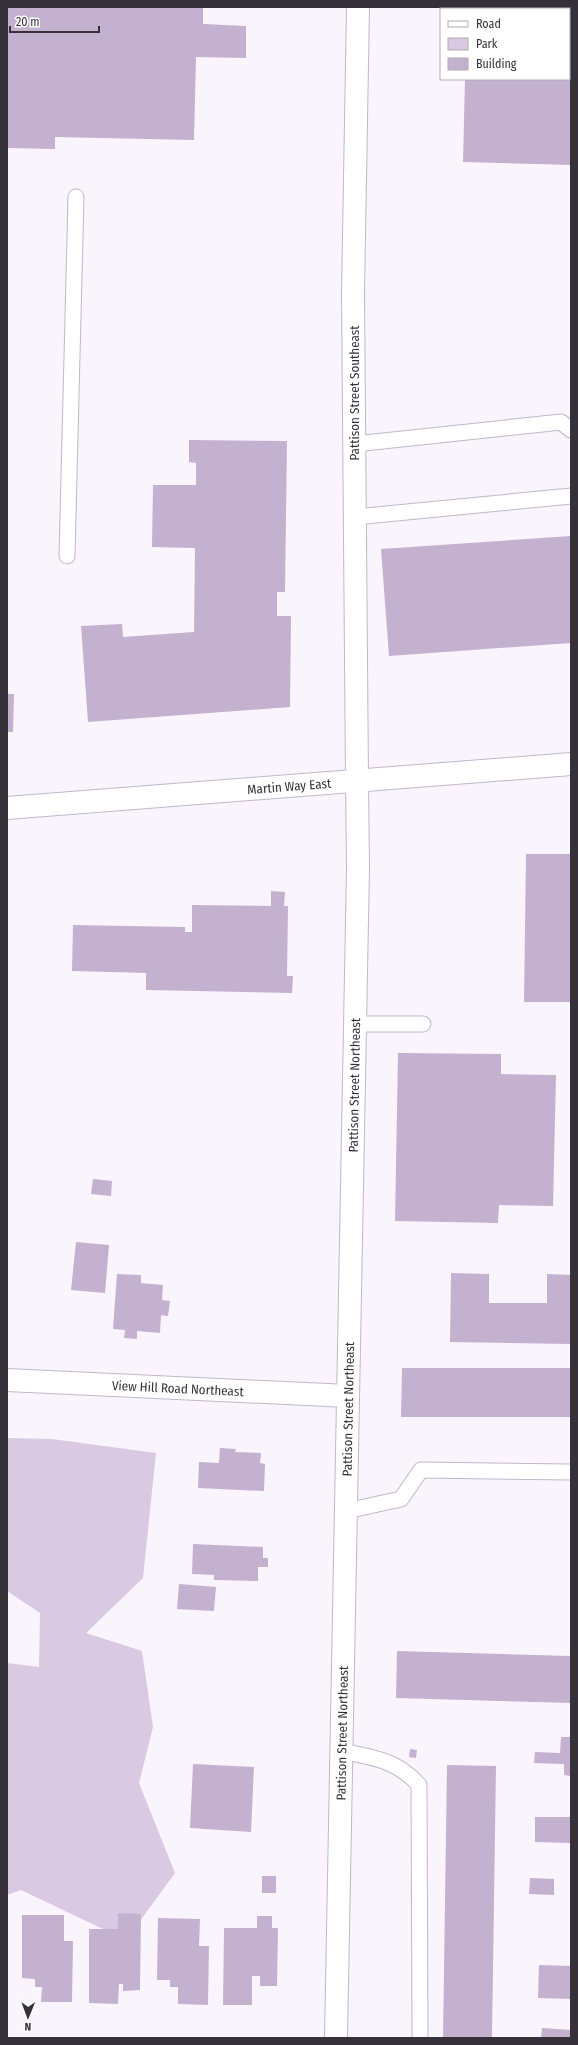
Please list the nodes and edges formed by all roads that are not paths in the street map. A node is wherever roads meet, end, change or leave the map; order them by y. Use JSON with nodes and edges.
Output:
{"nodes":[{"id":1,"x":358,"y":7,"type":"edge"},
{"id":2,"x":76,"y":197,"type":"dead end"},
{"id":3,"x":571,"y":430,"type":"edge"},
{"id":4,"x":355,"y":444,"type":"junction"},
{"id":5,"x":571,"y":496,"type":"edge"},
{"id":6,"x":355,"y":516,"type":"junction"},
{"id":7,"x":66,"y":556,"type":"dead end"},
{"id":8,"x":571,"y":764,"type":"edge"},
{"id":9,"x":357,"y":780,"type":"junction"},
{"id":10,"x":7,"y":808,"type":"edge"},
{"id":11,"x":355,"y":1024,"type":"junction"},
{"id":12,"x":423,"y":1024,"type":"dead end"},
{"id":13,"x":7,"y":1380,"type":"edge"},
{"id":14,"x":348,"y":1396,"type":"junction"},
{"id":15,"x":571,"y":1472,"type":"edge"},
{"id":16,"x":346,"y":1511,"type":"junction"},
{"id":17,"x":341,"y":1751,"type":"junction"},
{"id":18,"x":336,"y":2038,"type":"edge"},
{"id":19,"x":420,"y":2038,"type":"edge"}],
"edges":[{"from":1,"to":4,"type":"street","name":"Pattison Street Southeast"},
{"from":2,"to":7,"type":"lane"},
{"from":3,"to":4,"type":"lane"},
{"from":4,"to":6,"type":"street","name":"Pattison Street Southeast"},
{"from":5,"to":6,"type":"lane"},
{"from":6,"to":9,"type":"street","name":"Pattison Street Southeast"},
{"from":8,"to":9,"type":"street","name":"Martin Way East"},
{"from":9,"to":10,"type":"street","name":"Martin Way East"},
{"from":9,"to":11,"type":"street","name":"Pattison Street Northeast"},
{"from":11,"to":12,"type":"lane"},
{"from":11,"to":14,"type":"street","name":"Pattison Street Northeast"},
{"from":13,"to":14,"type":"street","name":"View Hill Road Northeast"},
{"from":14,"to":16,"type":"street","name":"Pattison Street Northeast"},
{"from":15,"to":16,"type":"lane"},
{"from":16,"to":17,"type":"street","name":"Pattison Street Northeast"},
{"from":17,"to":18,"type":"street","name":"Pattison Street Northeast"},
{"from":17,"to":19,"type":"lane"}]}
